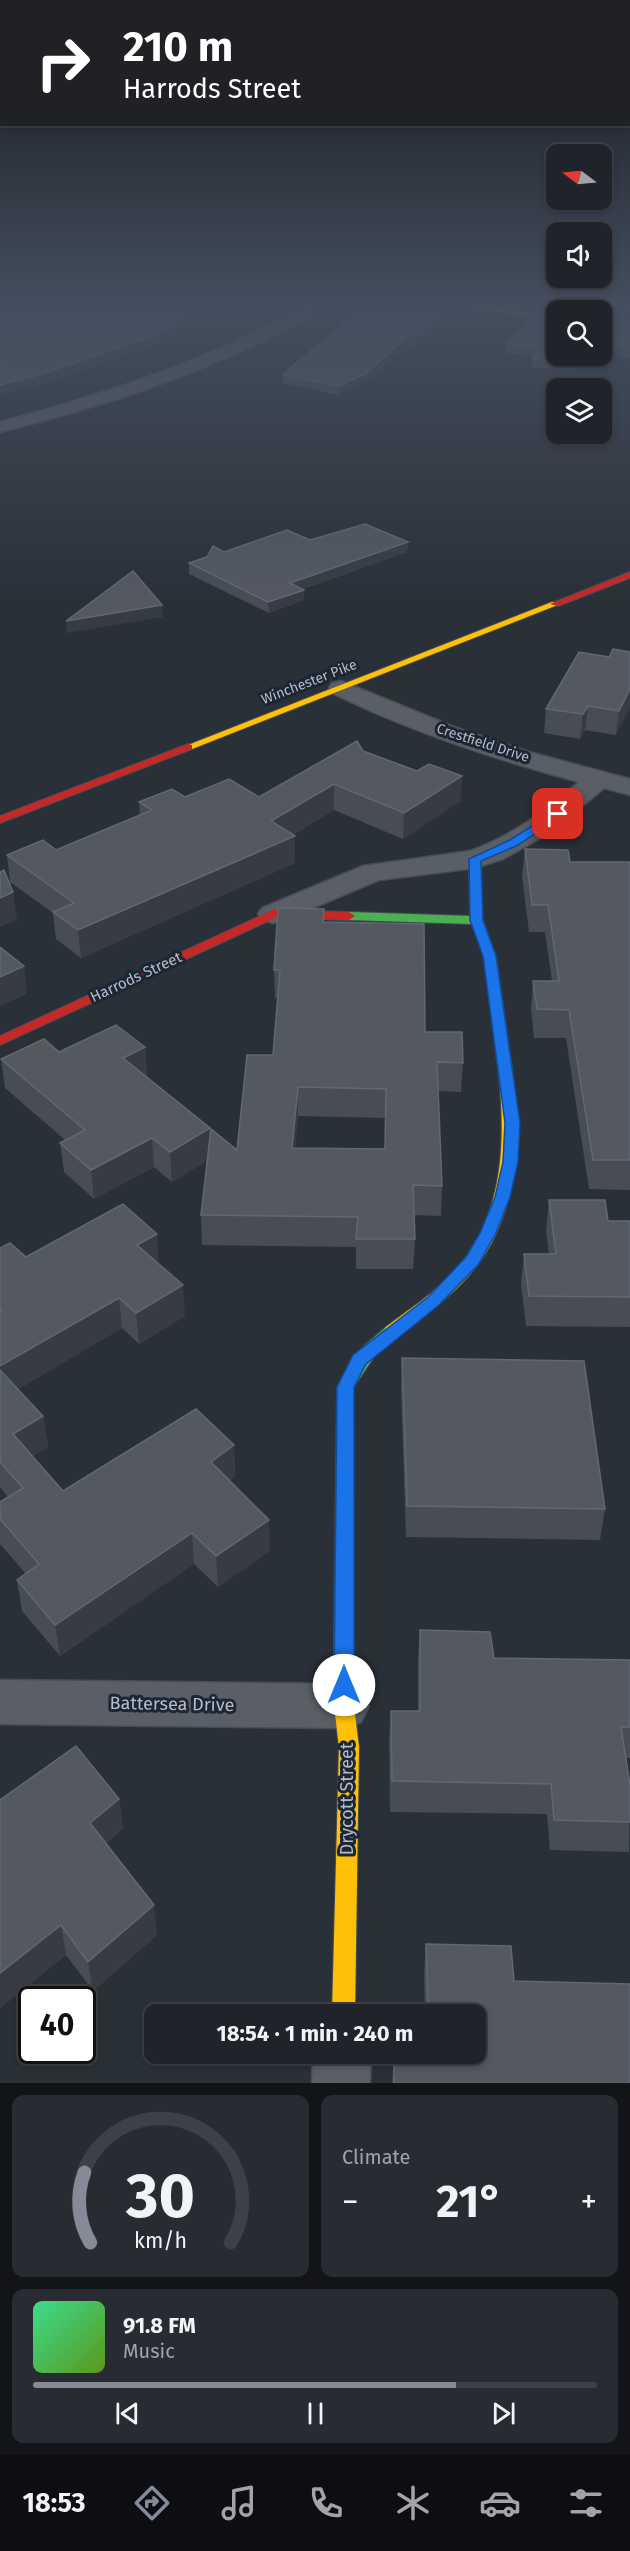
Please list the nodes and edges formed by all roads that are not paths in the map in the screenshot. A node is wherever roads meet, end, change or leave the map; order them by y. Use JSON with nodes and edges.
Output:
{"nodes":[{"id":1,"x":78,"y":405,"type":"edge"},
{"id":2,"x":0,"y":427,"type":"edge"},
{"id":3,"x":630,"y":575,"type":"edge"},
{"id":4,"x":341,"y":688,"type":"junction"},
{"id":5,"x":598,"y":779,"type":"junction"},
{"id":6,"x":630,"y":787,"type":"edge"},
{"id":7,"x":0,"y":820,"type":"edge"},
{"id":8,"x":475,"y":859,"type":"junction"},
{"id":9,"x":273,"y":914,"type":"junction"},
{"id":10,"x":477,"y":920,"type":"junction"},
{"id":11,"x":0,"y":1041,"type":"edge"},
{"id":12,"x":0,"y":1702,"type":"edge"},
{"id":13,"x":344,"y":1706,"type":"junction"},
{"id":14,"x":343,"y":2004,"type":"edge"},
{"id":15,"x":342,"y":2064,"type":"edge"},
{"id":16,"x":341,"y":2083,"type":"edge"}],
"edges":[{"from":1,"to":2,"type":"street"},
{"from":3,"to":4,"type":"street","name":"Winchester Pike"},
{"from":4,"to":5,"type":"street","name":"Crestfield Drive"},
{"from":4,"to":7,"type":"street","name":"Winchester Pike"},
{"from":5,"to":6,"type":"street","name":"Crestfield Drive"},
{"from":5,"to":8,"type":"street","name":"Harrods Street"},
{"from":8,"to":9,"type":"street","name":"Harrods Street"},
{"from":8,"to":10,"type":"street","name":"Drycott Street"},
{"from":9,"to":10,"type":"street","name":"Harrods Street"},
{"from":9,"to":11,"type":"street","name":"Harrods Street"},
{"from":10,"to":13,"type":"street","name":"Drycott Street"},
{"from":12,"to":13,"type":"street","name":"Battersea Drive"},
{"from":13,"to":14,"type":"street","name":"Drycott Street"},
{"from":15,"to":16,"type":"street"}]}
